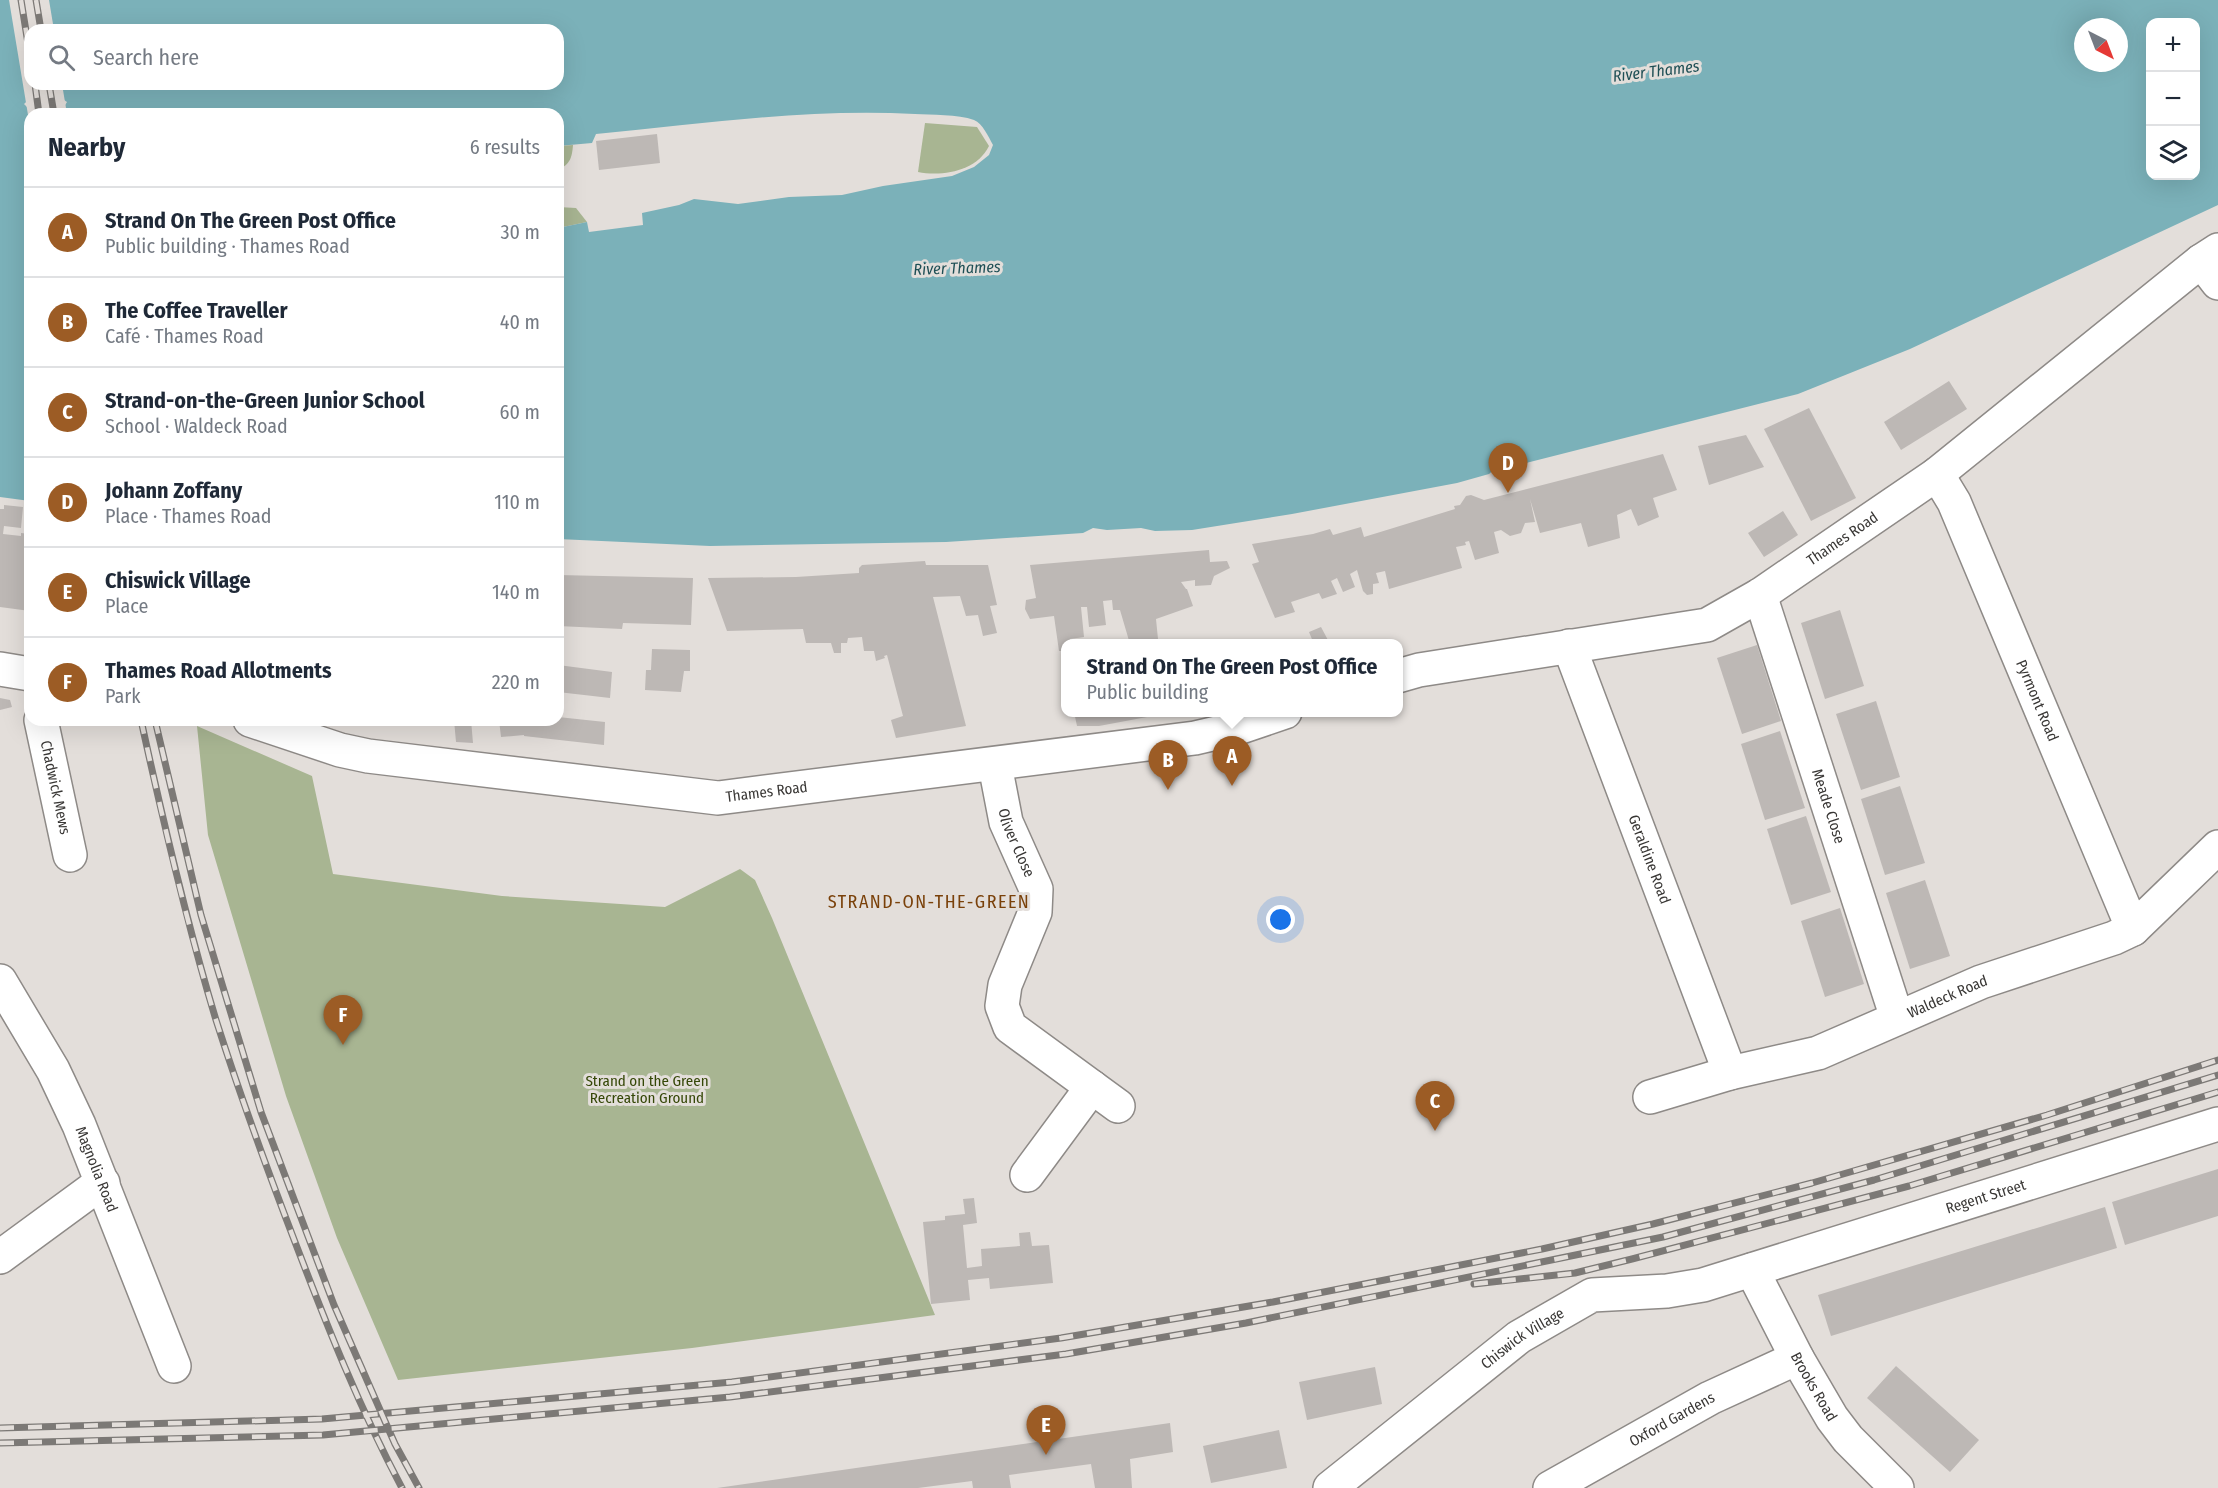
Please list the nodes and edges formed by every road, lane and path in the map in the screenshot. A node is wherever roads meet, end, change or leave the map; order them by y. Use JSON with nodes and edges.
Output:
{"nodes":[{"id":1,"x":2212,"y":264,"type":"edge"},
{"id":2,"x":1937,"y":474,"type":"junction"},
{"id":3,"x":1760,"y":595,"type":"junction"},
{"id":4,"x":1569,"y":646,"type":"junction"},
{"id":5,"x":0,"y":669,"type":"edge"},
{"id":6,"x":24,"y":673,"type":"edge"},
{"id":7,"x":1403,"y":675,"type":"edge"},
{"id":8,"x":1270,"y":717,"type":"edge"},
{"id":9,"x":42,"y":726,"type":"edge"},
{"id":10,"x":268,"y":726,"type":"edge"},
{"id":11,"x":995,"y":765,"type":"junction"},
{"id":12,"x":2218,"y":848,"type":"edge"},
{"id":13,"x":70,"y":855,"type":"dead end"},
{"id":14,"x":2133,"y":929,"type":"junction"},
{"id":15,"x":0,"y":981,"type":"edge"},
{"id":16,"x":1897,"y":1018,"type":"junction"},
{"id":17,"x":1730,"y":1073,"type":"junction"},
{"id":18,"x":1092,"y":1087,"type":"junction"},
{"id":19,"x":1650,"y":1097,"type":"dead end"},
{"id":20,"x":1118,"y":1106,"type":"dead end"},
{"id":21,"x":2218,"y":1124,"type":"edge"},
{"id":22,"x":1027,"y":1175,"type":"dead end"},
{"id":23,"x":103,"y":1183,"type":"junction"},
{"id":24,"x":0,"y":1257,"type":"edge"},
{"id":25,"x":1752,"y":1270,"type":"junction"},
{"id":26,"x":1797,"y":1358,"type":"junction"},
{"id":27,"x":174,"y":1366,"type":"dead end"},
{"id":28,"x":1330,"y":1488,"type":"edge"},
{"id":29,"x":1550,"y":1488,"type":"edge"},
{"id":30,"x":1897,"y":1488,"type":"edge"}],
"edges":[{"from":1,"to":2,"type":"street","name":"Thames Road"},
{"from":2,"to":3,"type":"street","name":"Thames Road"},
{"from":2,"to":14,"type":"street","name":"Pyrmont Road"},
{"from":3,"to":4,"type":"street","name":"Thames Road"},
{"from":3,"to":16,"type":"street","name":"Meade Close"},
{"from":4,"to":7,"type":"street","name":"Thames Road"},
{"from":4,"to":17,"type":"street","name":"Geraldine Road"},
{"from":5,"to":6,"type":"street"},
{"from":8,"to":11,"type":"street","name":"Thames Road"},
{"from":9,"to":13,"type":"street","name":"Chadwick Mews"},
{"from":10,"to":11,"type":"street","name":"Thames Road"},
{"from":11,"to":18,"type":"street","name":"Oliver Close"},
{"from":12,"to":14,"type":"street","name":"Waldeck Road"},
{"from":14,"to":16,"type":"street","name":"Waldeck Road"},
{"from":15,"to":23,"type":"street","name":"Magnolia Road"},
{"from":16,"to":17,"type":"street","name":"Waldeck Road"},
{"from":17,"to":19,"type":"street","name":"Waldeck Road"},
{"from":18,"to":20,"type":"street","name":"Oliver Close"},
{"from":18,"to":22,"type":"street"},
{"from":21,"to":25,"type":"street","name":"Regent Street"},
{"from":23,"to":24,"type":"street"},
{"from":23,"to":27,"type":"street","name":"Magnolia Road"},
{"from":25,"to":26,"type":"street","name":"Brooks Road"},
{"from":25,"to":28,"type":"street","name":"Chiswick Village"},
{"from":26,"to":29,"type":"street","name":"Oxford Gardens"},
{"from":26,"to":30,"type":"street","name":"Brooks Road"}]}
